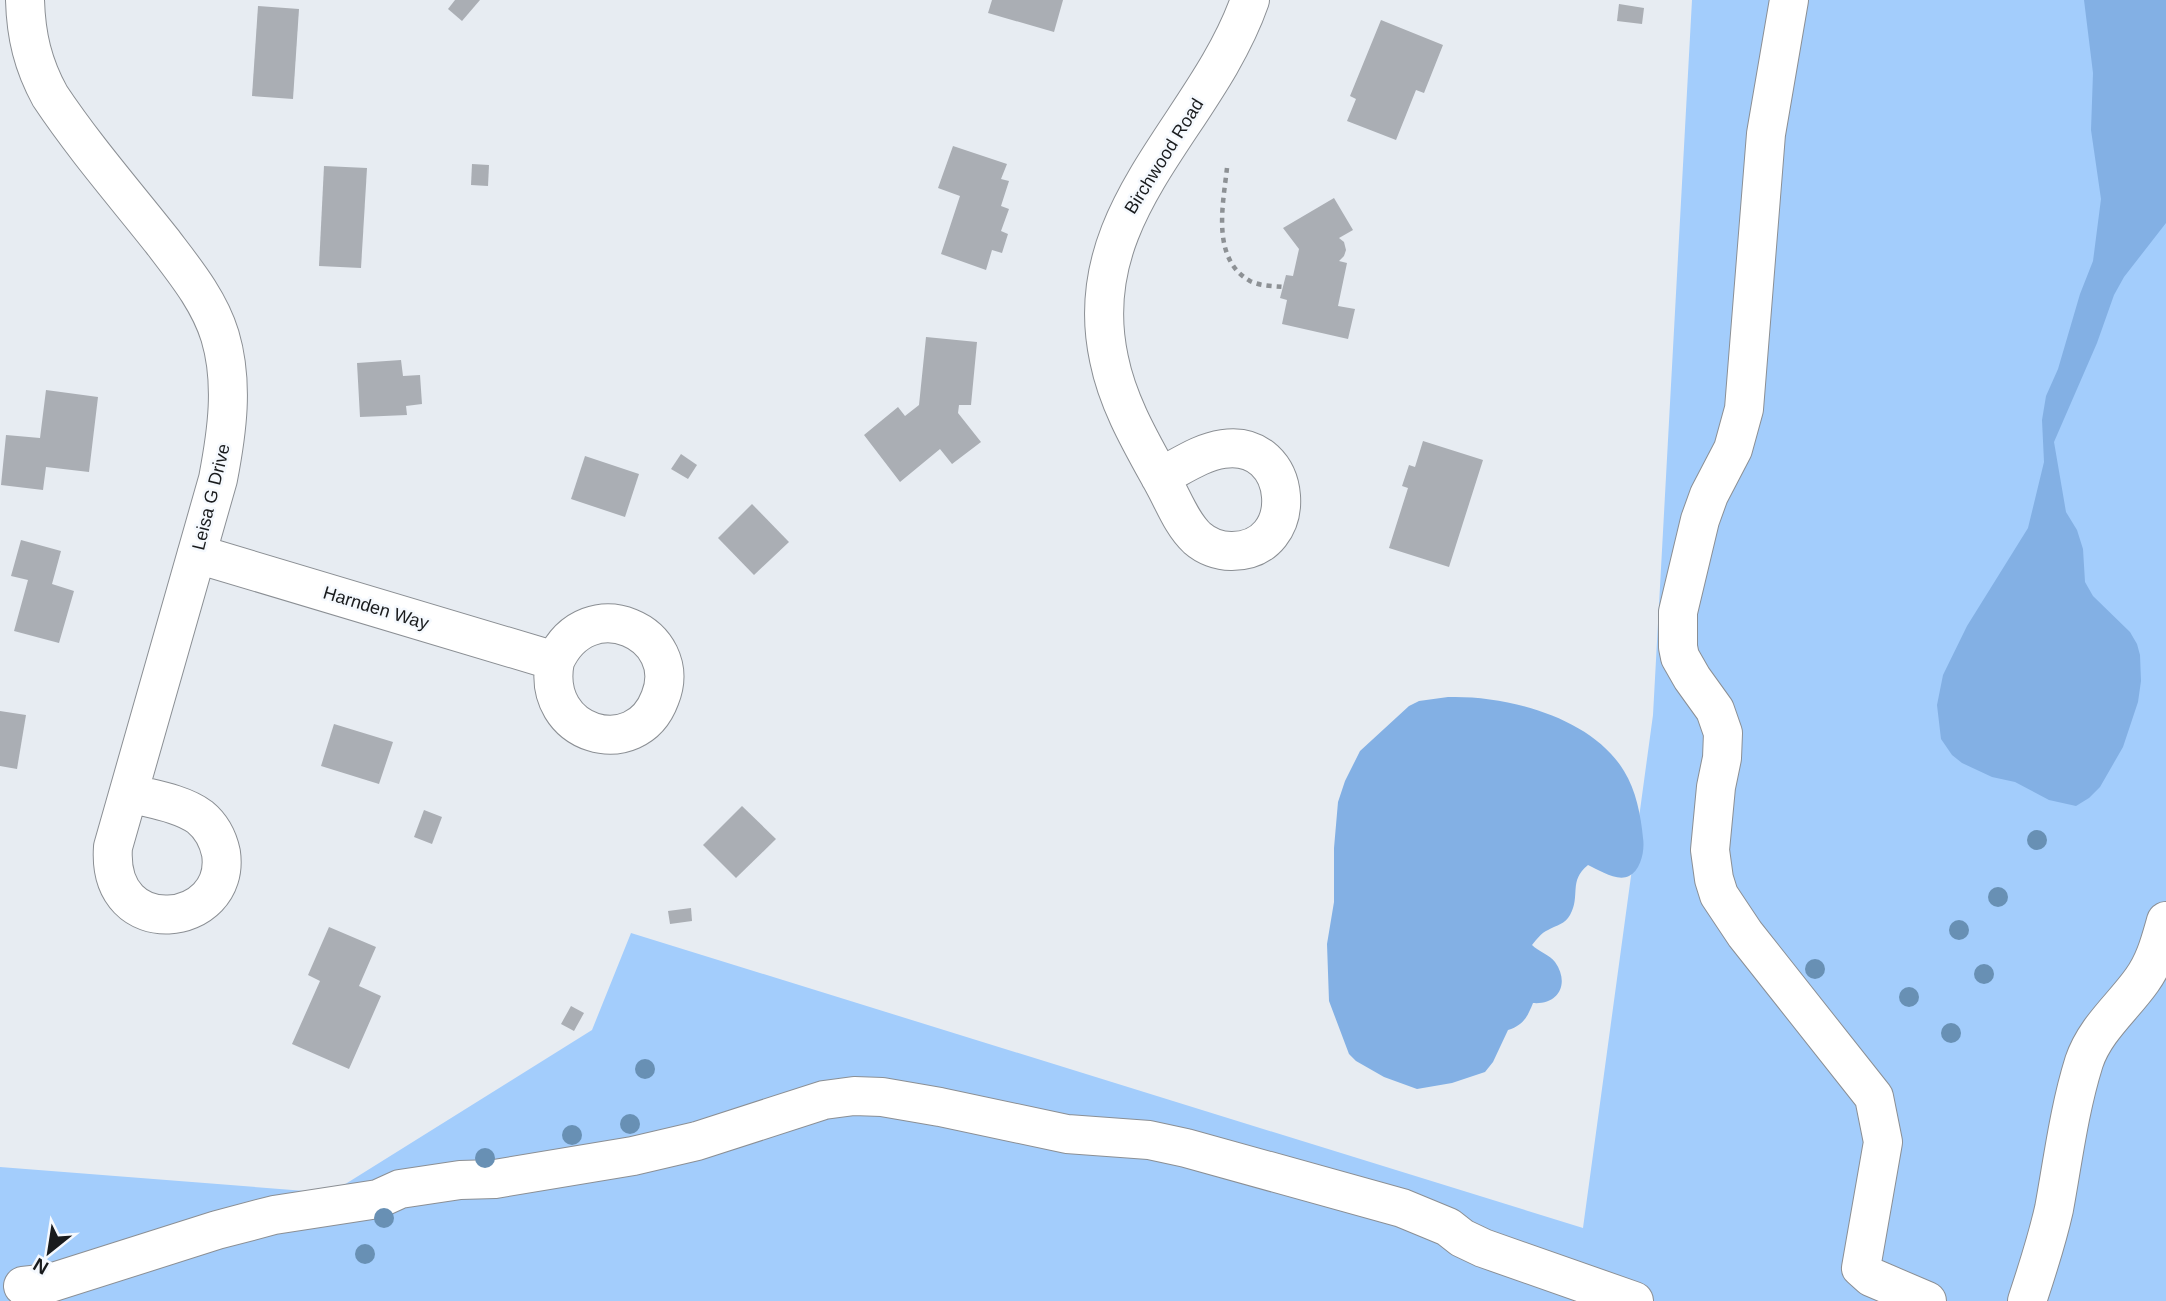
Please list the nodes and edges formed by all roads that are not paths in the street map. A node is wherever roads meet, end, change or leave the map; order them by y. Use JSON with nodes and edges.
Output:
{"nodes":[{"id":1,"x":25,"y":0,"type":"edge"},
{"id":2,"x":1250,"y":0,"type":"edge"},
{"id":3,"x":1789,"y":0,"type":"edge"},
{"id":4,"x":1160,"y":477,"type":"dead end"},
{"id":5,"x":197,"y":554,"type":"junction"},
{"id":6,"x":555,"y":662,"type":"dead end"},
{"id":7,"x":129,"y":793,"type":"dead end"},
{"id":8,"x":2166,"y":920,"type":"edge"},
{"id":9,"x":22,"y":1289,"type":"edge"},
{"id":10,"x":1634,"y":1301,"type":"edge"},
{"id":11,"x":1927,"y":1301,"type":"edge"},
{"id":12,"x":2027,"y":1301,"type":"edge"}],
"edges":[{"from":1,"to":5,"type":"street","name":"Leisa G Drive"},
{"from":2,"to":4,"type":"street","name":"Birchwood Road"},
{"from":3,"to":11,"type":"street"},
{"from":5,"to":6,"type":"street","name":"Harnden Way"},
{"from":5,"to":7,"type":"street","name":"Leisa G Drive"},
{"from":8,"to":12,"type":"street"},
{"from":9,"to":10,"type":"street"}]}
